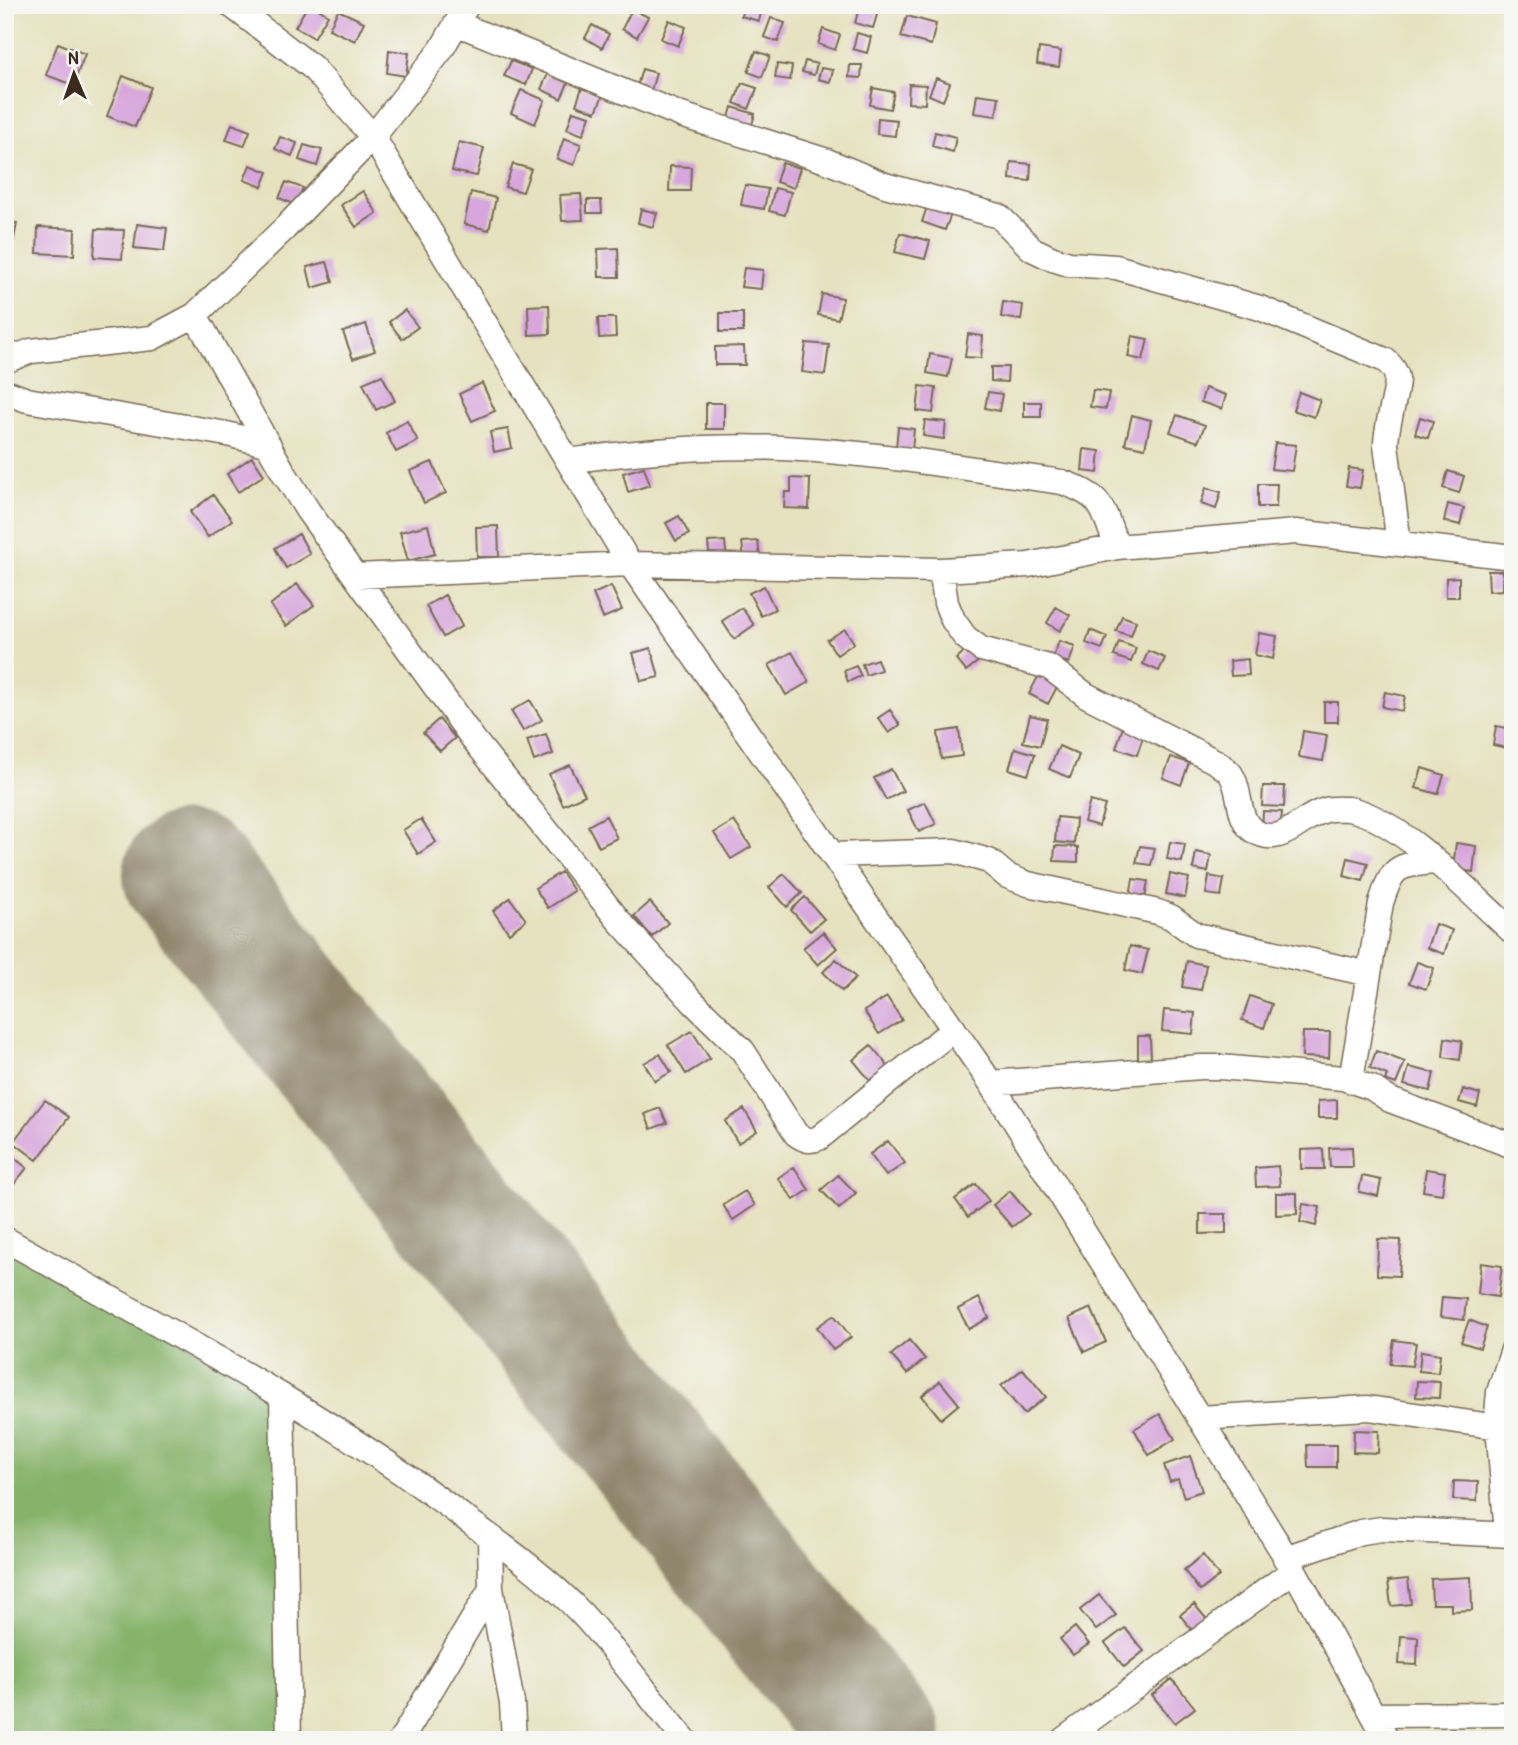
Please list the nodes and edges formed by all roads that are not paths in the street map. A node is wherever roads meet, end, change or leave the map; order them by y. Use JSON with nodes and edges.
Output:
{"nodes":[{"id":1,"x":231,"y":5,"type":"edge"},
{"id":2,"x":463,"y":14,"type":"edge"},
{"id":3,"x":373,"y":137,"type":"junction"},
{"id":4,"x":194,"y":315,"type":"junction"},
{"id":5,"x":5,"y":361,"type":"edge"},
{"id":6,"x":5,"y":392,"type":"edge"},
{"id":7,"x":269,"y":445,"type":"junction"},
{"id":8,"x":568,"y":461,"type":"junction"},
{"id":9,"x":1399,"y":544,"type":"junction"},
{"id":10,"x":1117,"y":547,"type":"junction"},
{"id":11,"x":1513,"y":557,"type":"edge"},
{"id":12,"x":630,"y":564,"type":"junction"},
{"id":13,"x":941,"y":570,"type":"junction"},
{"id":14,"x":356,"y":576,"type":"junction"},
{"id":15,"x":832,"y":855,"type":"junction"},
{"id":16,"x":1434,"y":862,"type":"junction"},
{"id":17,"x":1513,"y":932,"type":"edge"},
{"id":18,"x":1369,"y":974,"type":"junction"},
{"id":19,"x":954,"y":1029,"type":"junction"},
{"id":20,"x":1351,"y":1080,"type":"junction"},
{"id":21,"x":991,"y":1083,"type":"junction"},
{"id":22,"x":1513,"y":1146,"type":"edge"},
{"id":23,"x":5,"y":1238,"type":"edge"},
{"id":24,"x":1513,"y":1350,"type":"edge"},
{"id":25,"x":282,"y":1396,"type":"junction"},
{"id":26,"x":1199,"y":1418,"type":"junction"},
{"id":27,"x":1498,"y":1427,"type":"junction"},
{"id":28,"x":1510,"y":1534,"type":"edge"},
{"id":29,"x":490,"y":1537,"type":"junction"},
{"id":30,"x":1289,"y":1564,"type":"junction"},
{"id":31,"x":491,"y":1589,"type":"junction"},
{"id":32,"x":1513,"y":1714,"type":"edge"},
{"id":33,"x":1374,"y":1715,"type":"junction"},
{"id":34,"x":289,"y":1740,"type":"edge"},
{"id":35,"x":401,"y":1740,"type":"edge"},
{"id":36,"x":514,"y":1740,"type":"edge"},
{"id":37,"x":685,"y":1740,"type":"edge"},
{"id":38,"x":1063,"y":1740,"type":"edge"},
{"id":39,"x":1387,"y":1740,"type":"edge"}],
"edges":[{"from":1,"to":3,"type":"street"},
{"from":2,"to":3,"type":"street"},
{"from":2,"to":9,"type":"street"},
{"from":3,"to":4,"type":"street"},
{"from":3,"to":8,"type":"street"},
{"from":4,"to":5,"type":"street"},
{"from":4,"to":7,"type":"street"},
{"from":6,"to":7,"type":"street"},
{"from":7,"to":14,"type":"street"},
{"from":8,"to":10,"type":"street"},
{"from":8,"to":12,"type":"street"},
{"from":9,"to":10,"type":"street"},
{"from":9,"to":11,"type":"street"},
{"from":10,"to":13,"type":"street"},
{"from":12,"to":13,"type":"street"},
{"from":12,"to":14,"type":"street"},
{"from":12,"to":15,"type":"street"},
{"from":13,"to":16,"type":"street"},
{"from":14,"to":19,"type":"street"},
{"from":15,"to":18,"type":"street"},
{"from":15,"to":19,"type":"street"},
{"from":16,"to":17,"type":"street"},
{"from":16,"to":18,"type":"street"},
{"from":18,"to":20,"type":"street"},
{"from":19,"to":21,"type":"street"},
{"from":20,"to":21,"type":"street"},
{"from":20,"to":22,"type":"street"},
{"from":21,"to":26,"type":"street"},
{"from":23,"to":25,"type":"street"},
{"from":24,"to":27,"type":"street"},
{"from":25,"to":29,"type":"street"},
{"from":25,"to":34,"type":"street"},
{"from":26,"to":27,"type":"street"},
{"from":26,"to":30,"type":"street"},
{"from":27,"to":28,"type":"street"},
{"from":28,"to":30,"type":"street"},
{"from":29,"to":31,"type":"street"},
{"from":29,"to":37,"type":"street"},
{"from":30,"to":33,"type":"street"},
{"from":30,"to":38,"type":"street"},
{"from":31,"to":35,"type":"street"},
{"from":31,"to":36,"type":"street"},
{"from":32,"to":33,"type":"street"},
{"from":33,"to":39,"type":"street"}]}
